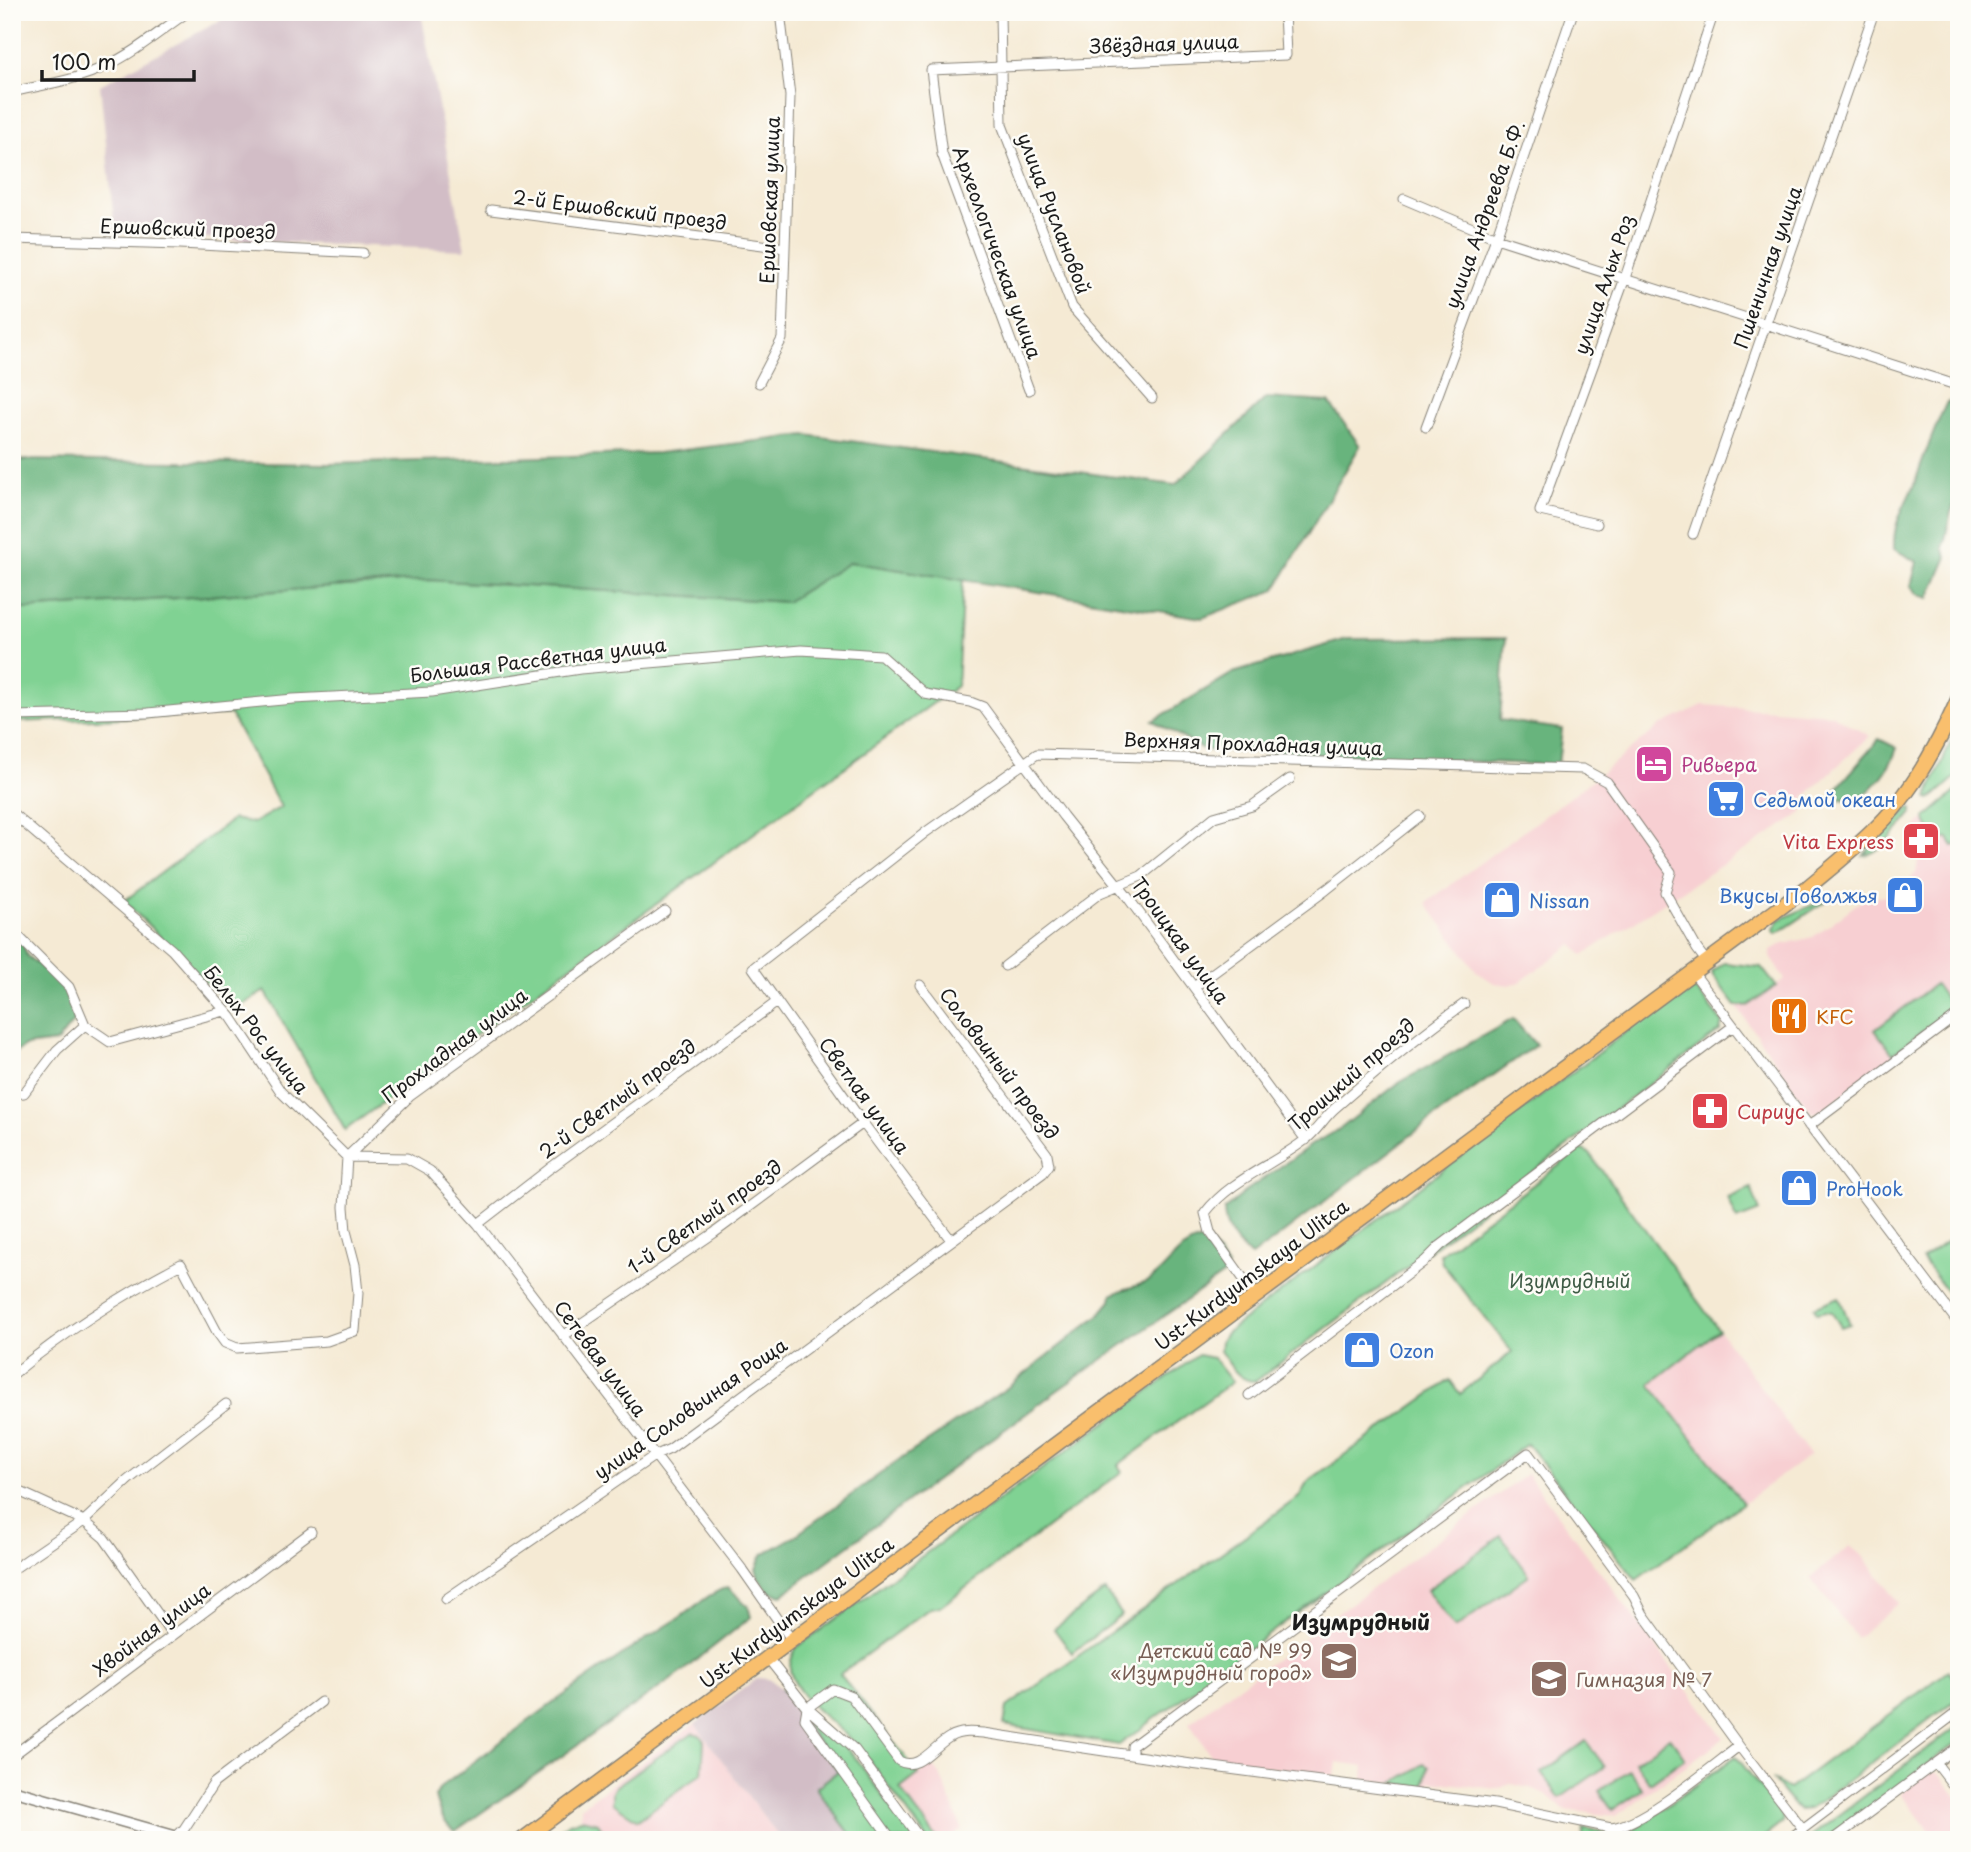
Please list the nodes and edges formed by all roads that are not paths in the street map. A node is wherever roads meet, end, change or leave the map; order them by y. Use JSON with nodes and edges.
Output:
{"nodes":[{"id":1,"x":188,"y":12,"type":"edge"},
{"id":2,"x":780,"y":12,"type":"edge"},
{"id":3,"x":1000,"y":12,"type":"edge"},
{"id":4,"x":1284,"y":12,"type":"edge"},
{"id":5,"x":1573,"y":12,"type":"edge"},
{"id":6,"x":1714,"y":12,"type":"edge"},
{"id":7,"x":1874,"y":12,"type":"edge"},
{"id":8,"x":1001,"y":68,"type":"junction"},
{"id":9,"x":12,"y":92,"type":"edge"},
{"id":10,"x":1404,"y":199,"type":"dead end"},
{"id":11,"x":491,"y":209,"type":"dead end"},
{"id":12,"x":1496,"y":238,"type":"junction"},
{"id":13,"x":12,"y":239,"type":"edge"},
{"id":14,"x":785,"y":248,"type":"junction"},
{"id":15,"x":363,"y":253,"type":"dead end"},
{"id":16,"x":1625,"y":278,"type":"junction"},
{"id":17,"x":1766,"y":324,"type":"junction"},
{"id":18,"x":759,"y":383,"type":"dead end"},
{"id":19,"x":1959,"y":386,"type":"edge"},
{"id":20,"x":1029,"y":390,"type":"dead end"},
{"id":21,"x":1152,"y":398,"type":"dead end"},
{"id":22,"x":1426,"y":427,"type":"dead end"},
{"id":23,"x":1597,"y":524,"type":"dead end"},
{"id":24,"x":1693,"y":534,"type":"dead end"},
{"id":25,"x":1959,"y":698,"type":"edge"},
{"id":26,"x":12,"y":716,"type":"edge"},
{"id":27,"x":1024,"y":763,"type":"junction"},
{"id":28,"x":1290,"y":779,"type":"dead end"},
{"id":29,"x":12,"y":813,"type":"edge"},
{"id":30,"x":1420,"y":816,"type":"dead end"},
{"id":31,"x":1119,"y":885,"type":"junction"},
{"id":32,"x":665,"y":911,"type":"dead end"},
{"id":33,"x":12,"y":930,"type":"edge"},
{"id":34,"x":1706,"y":961,"type":"junction"},
{"id":35,"x":1005,"y":965,"type":"dead end"},
{"id":36,"x":753,"y":968,"type":"joint"},
{"id":37,"x":1692,"y":971,"type":"junction"},
{"id":38,"x":920,"y":985,"type":"dead end"},
{"id":39,"x":1194,"y":987,"type":"junction"},
{"id":40,"x":777,"y":1002,"type":"junction"},
{"id":41,"x":1464,"y":1004,"type":"dead end"},
{"id":42,"x":225,"y":1011,"type":"junction"},
{"id":43,"x":1959,"y":1014,"type":"edge"},
{"id":44,"x":85,"y":1025,"type":"junction"},
{"id":45,"x":1732,"y":1027,"type":"junction"},
{"id":46,"x":12,"y":1094,"type":"edge"},
{"id":47,"x":863,"y":1123,"type":"junction"},
{"id":48,"x":1809,"y":1126,"type":"junction"},
{"id":49,"x":1306,"y":1140,"type":"junction"},
{"id":50,"x":347,"y":1157,"type":"junction"},
{"id":51,"x":478,"y":1224,"type":"junction"},
{"id":52,"x":951,"y":1240,"type":"junction"},
{"id":53,"x":1255,"y":1295,"type":"junction"},
{"id":54,"x":1959,"y":1324,"type":"edge"},
{"id":55,"x":563,"y":1336,"type":"junction"},
{"id":56,"x":12,"y":1375,"type":"edge"},
{"id":57,"x":1249,"y":1395,"type":"dead end"},
{"id":58,"x":226,"y":1404,"type":"dead end"},
{"id":59,"x":654,"y":1456,"type":"junction"},
{"id":60,"x":12,"y":1488,"type":"edge"},
{"id":61,"x":84,"y":1521,"type":"junction"},
{"id":62,"x":311,"y":1531,"type":"dead end"},
{"id":63,"x":12,"y":1570,"type":"edge"},
{"id":64,"x":446,"y":1599,"type":"dead end"},
{"id":65,"x":172,"y":1634,"type":"junction"},
{"id":66,"x":791,"y":1639,"type":"junction"},
{"id":67,"x":767,"y":1657,"type":"junction"},
{"id":68,"x":321,"y":1703,"type":"dead end"},
{"id":69,"x":807,"y":1708,"type":"junction"},
{"id":70,"x":1959,"y":1711,"type":"edge"},
{"id":71,"x":1739,"y":1746,"type":"junction"},
{"id":72,"x":1959,"y":1746,"type":"edge"},
{"id":73,"x":1132,"y":1754,"type":"junction"},
{"id":74,"x":12,"y":1756,"type":"edge"},
{"id":75,"x":1936,"y":1763,"type":"junction"},
{"id":76,"x":12,"y":1790,"type":"edge"},
{"id":77,"x":1959,"y":1793,"type":"edge"},
{"id":78,"x":1803,"y":1829,"type":"junction"},
{"id":79,"x":179,"y":1839,"type":"edge"},
{"id":80,"x":1833,"y":1839,"type":"edge"},
{"id":81,"x":522,"y":1840,"type":"edge"},
{"id":82,"x":892,"y":1840,"type":"edge"},
{"id":83,"x":920,"y":1840,"type":"edge"},
{"id":84,"x":1788,"y":1840,"type":"edge"}],
"edges":[{"from":1,"to":9,"type":"street"},
{"from":2,"to":14,"type":"street","name":"Ершовская улица"},
{"from":3,"to":8,"type":"street","name":"улица Руслановой"},
{"from":4,"to":8,"type":"street","name":"Звёздная улица"},
{"from":5,"to":12,"type":"street","name":"улица Андреева Б.Ф."},
{"from":6,"to":16,"type":"street","name":"улица Алых Роз"},
{"from":7,"to":17,"type":"street","name":"Пшеничная улица"},
{"from":8,"to":20,"type":"street","name":"Археологическая улица"},
{"from":8,"to":21,"type":"street","name":"улица Руслановой"},
{"from":10,"to":12,"type":"street"},
{"from":11,"to":14,"type":"street","name":"2-й Ершовский проезд"},
{"from":12,"to":16,"type":"street"},
{"from":12,"to":22,"type":"street","name":"улица Андреева Б.Ф."},
{"from":13,"to":15,"type":"street","name":"Ершовский проезд"},
{"from":14,"to":18,"type":"street","name":"Ершовская улица"},
{"from":16,"to":17,"type":"street"},
{"from":16,"to":23,"type":"street","name":"улица Алых Роз"},
{"from":17,"to":19,"type":"street"},
{"from":17,"to":24,"type":"street","name":"Пшеничная улица"},
{"from":25,"to":34,"type":"main road","name":"Ust-Kurdyumskaya Ulitca"},
{"from":26,"to":27,"type":"street","name":"Большая Рассветная улица"},
{"from":27,"to":31,"type":"street","name":"Троицкая улица"},
{"from":27,"to":34,"type":"street","name":"Верхняя Прохладная улица"},
{"from":27,"to":36,"type":"street","name":"Верхняя Прохладная улица"},
{"from":28,"to":31,"type":"street"},
{"from":29,"to":42,"type":"street","name":"Белых Рос улица"},
{"from":30,"to":39,"type":"street"},
{"from":31,"to":35,"type":"street"},
{"from":31,"to":39,"type":"street","name":"Троицкая улица"},
{"from":32,"to":50,"type":"street","name":"Прохладная улица"},
{"from":33,"to":44,"type":"street"},
{"from":34,"to":37,"type":"main road","name":"Ust-Kurdyumskaya Ulitca"},
{"from":36,"to":40,"type":"street","name":"Светлая улица"},
{"from":37,"to":45,"type":"street"},
{"from":37,"to":53,"type":"main road","name":"Ust-Kurdyumskaya Ulitca"},
{"from":38,"to":52,"type":"street","name":"Соловьиный проезд"},
{"from":39,"to":49,"type":"street","name":"Троицкая улица"},
{"from":40,"to":47,"type":"street","name":"Светлая улица"},
{"from":40,"to":51,"type":"street","name":"2-й Светлый проезд"},
{"from":41,"to":49,"type":"street","name":"Троицкий проезд"},
{"from":42,"to":44,"type":"street"},
{"from":42,"to":50,"type":"street","name":"Белых Рос улица"},
{"from":43,"to":48,"type":"street"},
{"from":44,"to":46,"type":"street"},
{"from":45,"to":48,"type":"street"},
{"from":45,"to":57,"type":"street"},
{"from":47,"to":52,"type":"street","name":"Светлая улица"},
{"from":47,"to":55,"type":"street","name":"1-й Светлый проезд"},
{"from":48,"to":54,"type":"street"},
{"from":49,"to":53,"type":"street","name":"Троицкий проезд"},
{"from":50,"to":51,"type":"street","name":"Сетевая улица"},
{"from":50,"to":56,"type":"street"},
{"from":51,"to":55,"type":"street","name":"Сетевая улица"},
{"from":52,"to":59,"type":"street","name":"улица Соловьиная Роща"},
{"from":53,"to":66,"type":"main road","name":"Ust-Kurdyumskaya Ulitca"},
{"from":55,"to":59,"type":"street","name":"Сетевая улица"},
{"from":58,"to":61,"type":"street"},
{"from":59,"to":64,"type":"street","name":"улица Соловьиная Роща"},
{"from":59,"to":66,"type":"street","name":"Сетевая улица"},
{"from":60,"to":61,"type":"street"},
{"from":61,"to":63,"type":"street"},
{"from":61,"to":65,"type":"street"},
{"from":62,"to":65,"type":"street","name":"Хвойная улица"},
{"from":65,"to":74,"type":"street","name":"Хвойная улица"},
{"from":66,"to":67,"type":"main road","name":"Ust-Kurdyumskaya Ulitca"},
{"from":67,"to":69,"type":"street"},
{"from":67,"to":81,"type":"main road","name":"Ust-Kurdyumskaya Ulitca"},
{"from":68,"to":79,"type":"street"},
{"from":69,"to":73,"type":"street"},
{"from":69,"to":82,"type":"street"},
{"from":69,"to":83,"type":"street"},
{"from":70,"to":78,"type":"street"},
{"from":71,"to":73,"type":"street"},
{"from":71,"to":73,"type":"street"},
{"from":71,"to":78,"type":"street"},
{"from":72,"to":75,"type":"street"},
{"from":75,"to":77,"type":"street"},
{"from":75,"to":80,"type":"street"},
{"from":76,"to":79,"type":"street"},
{"from":78,"to":84,"type":"street"}]}
